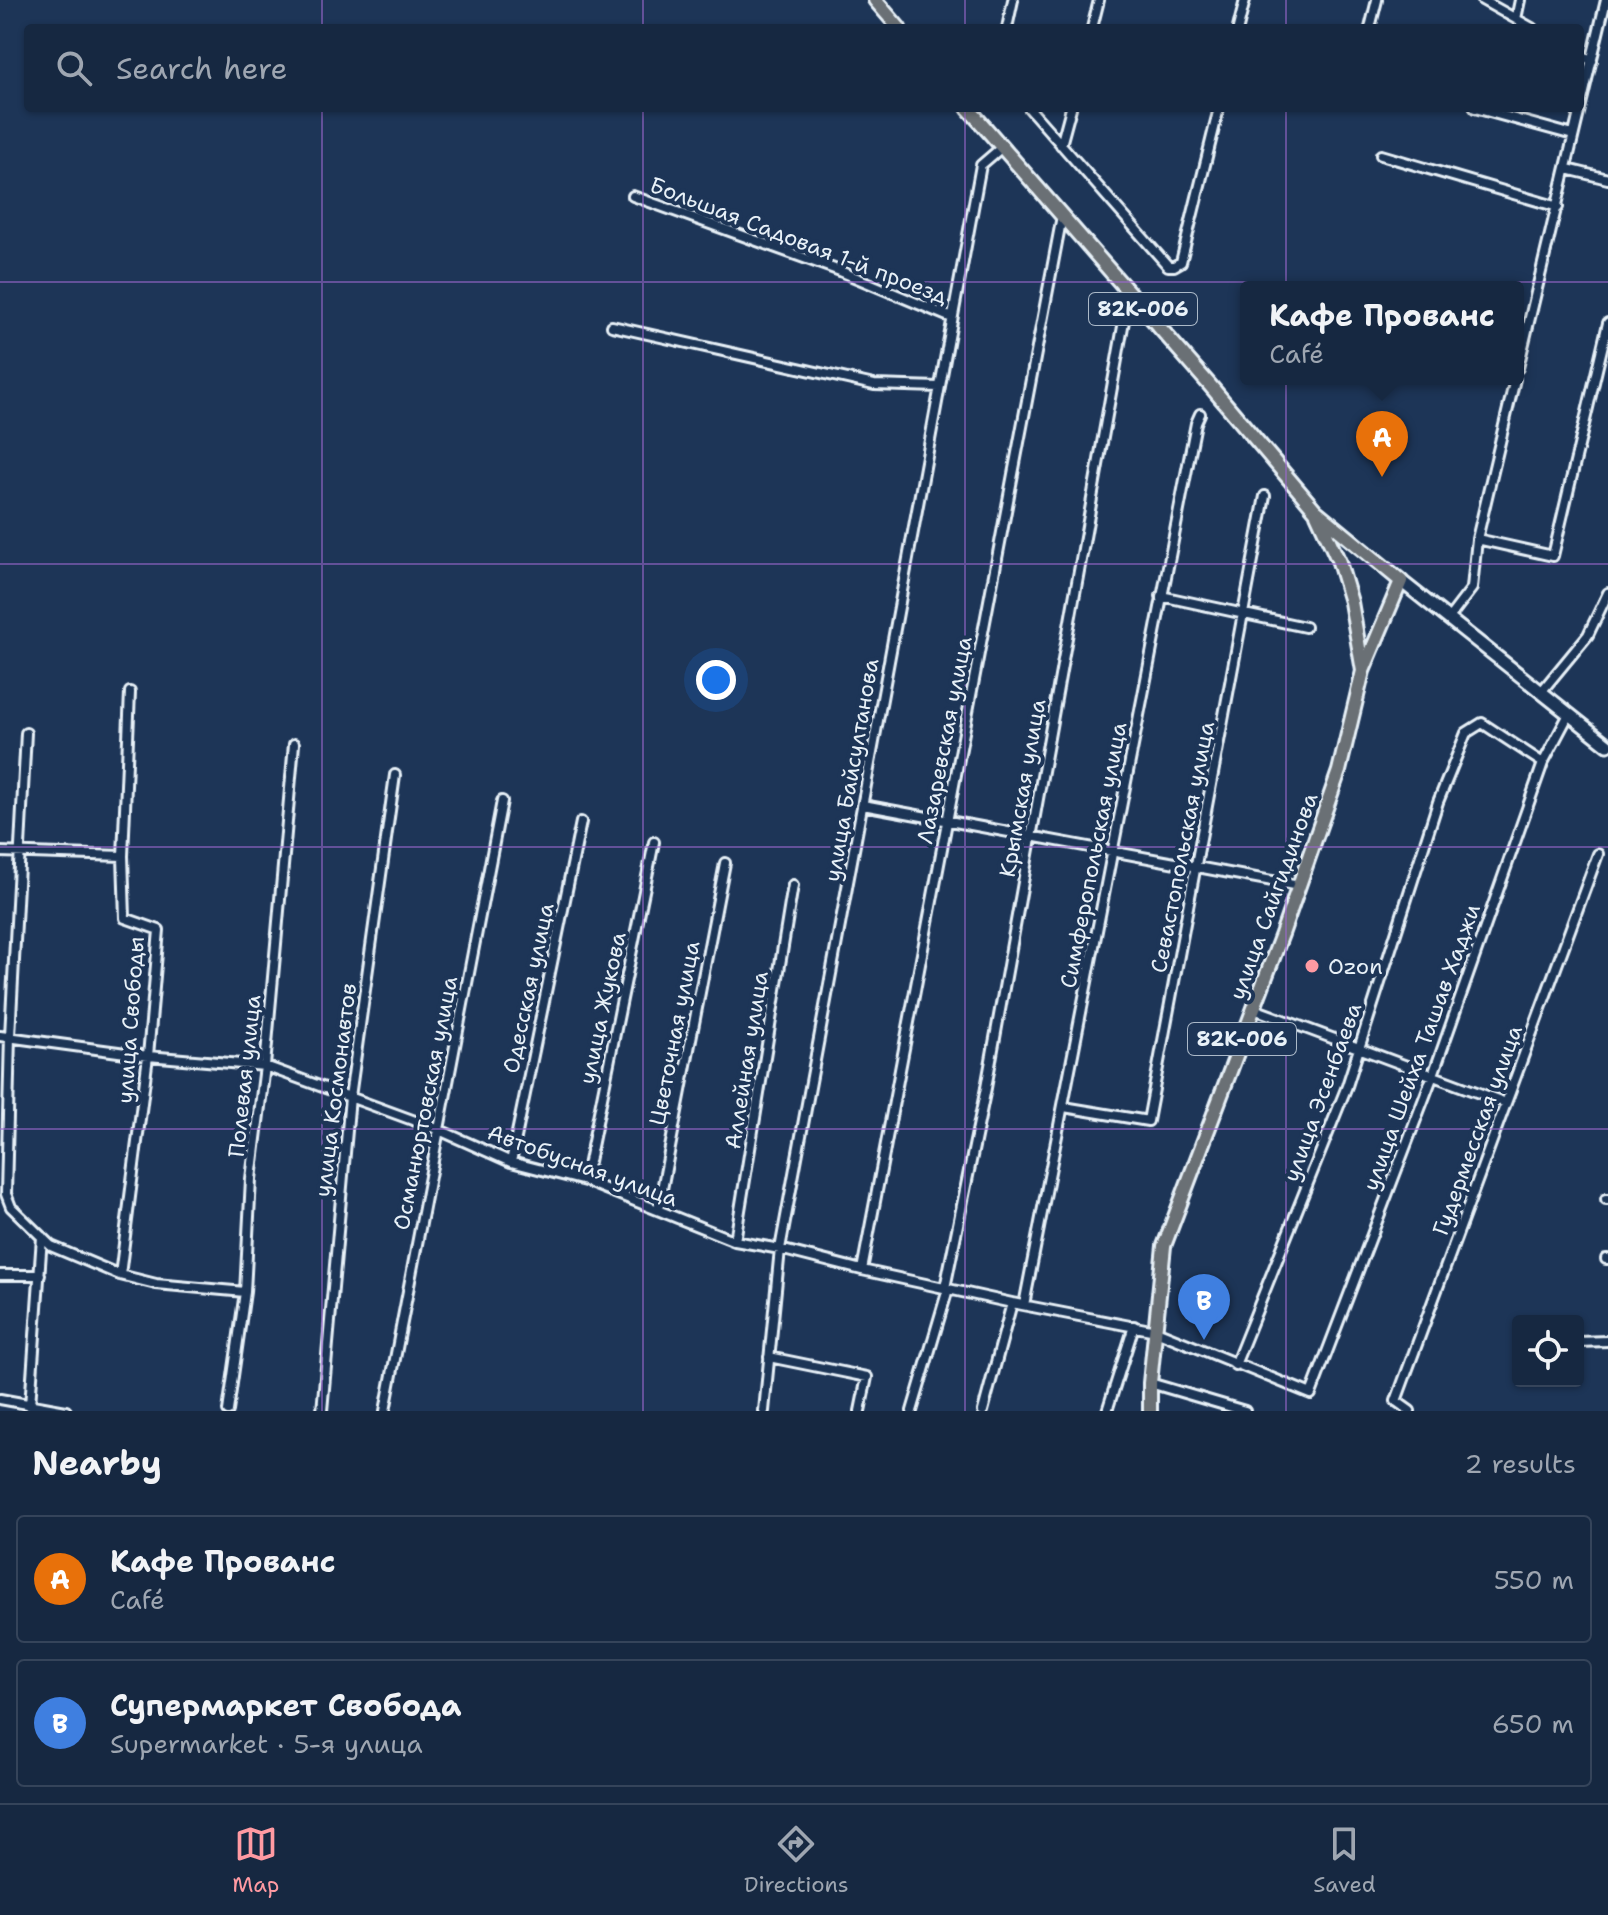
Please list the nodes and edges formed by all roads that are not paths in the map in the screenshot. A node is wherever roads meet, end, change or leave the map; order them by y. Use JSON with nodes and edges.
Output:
{"nodes":[{"id":1,"x":875,"y":0,"type":"edge"},
{"id":2,"x":1013,"y":0,"type":"edge"},
{"id":3,"x":1099,"y":0,"type":"edge"},
{"id":4,"x":1245,"y":0,"type":"edge"},
{"id":5,"x":1377,"y":0,"type":"edge"},
{"id":6,"x":1482,"y":0,"type":"edge"},
{"id":7,"x":1520,"y":0,"type":"edge"},
{"id":8,"x":1606,"y":0,"type":"edge"},
{"id":9,"x":1516,"y":19,"type":"junction"},
{"id":10,"x":896,"y":24,"type":"edge"},
{"id":11,"x":1008,"y":24,"type":"edge"},
{"id":12,"x":1093,"y":24,"type":"edge"},
{"id":13,"x":1239,"y":24,"type":"edge"},
{"id":14,"x":1371,"y":24,"type":"edge"},
{"id":15,"x":1525,"y":24,"type":"edge"},
{"id":16,"x":1584,"y":56,"type":"edge"},
{"id":17,"x":1592,"y":61,"type":"junction"},
{"id":18,"x":1584,"y":92,"type":"edge"},
{"id":19,"x":971,"y":112,"type":"edge"},
{"id":20,"x":1032,"y":112,"type":"edge"},
{"id":21,"x":1070,"y":112,"type":"edge"},
{"id":22,"x":1218,"y":112,"type":"edge"},
{"id":23,"x":1490,"y":112,"type":"edge"},
{"id":24,"x":1579,"y":112,"type":"edge"},
{"id":25,"x":1573,"y":135,"type":"junction"},
{"id":26,"x":1061,"y":145,"type":"junction"},
{"id":27,"x":1002,"y":147,"type":"junction"},
{"id":28,"x":1381,"y":155,"type":"dead end"},
{"id":29,"x":1567,"y":169,"type":"junction"},
{"id":30,"x":1608,"y":179,"type":"edge"},
{"id":31,"x":633,"y":196,"type":"dead end"},
{"id":32,"x":1558,"y":207,"type":"junction"},
{"id":33,"x":1062,"y":216,"type":"junction"},
{"id":34,"x":1129,"y":293,"type":"junction"},
{"id":35,"x":952,"y":318,"type":"junction"},
{"id":36,"x":1608,"y":323,"type":"edge"},
{"id":37,"x":612,"y":326,"type":"dead end"},
{"id":38,"x":1524,"y":344,"type":"edge"},
{"id":39,"x":1514,"y":385,"type":"edge"},
{"id":40,"x":939,"y":387,"type":"junction"},
{"id":41,"x":1200,"y":414,"type":"dead end"},
{"id":42,"x":1265,"y":496,"type":"dead end"},
{"id":43,"x":1316,"y":511,"type":"junction"},
{"id":44,"x":1477,"y":539,"type":"junction"},
{"id":45,"x":1401,"y":581,"type":"junction"},
{"id":46,"x":1608,"y":593,"type":"edge"},
{"id":47,"x":1161,"y":596,"type":"junction"},
{"id":48,"x":1243,"y":614,"type":"junction"},
{"id":49,"x":1449,"y":618,"type":"junction"},
{"id":50,"x":1305,"y":627,"type":"dead end"},
{"id":51,"x":1363,"y":671,"type":"junction"},
{"id":52,"x":130,"y":692,"type":"dead end"},
{"id":53,"x":1541,"y":692,"type":"junction"},
{"id":54,"x":1569,"y":714,"type":"junction"},
{"id":55,"x":26,"y":733,"type":"dead end"},
{"id":56,"x":294,"y":744,"type":"dead end"},
{"id":57,"x":1608,"y":745,"type":"edge"},
{"id":58,"x":1543,"y":763,"type":"junction"},
{"id":59,"x":395,"y":775,"type":"dead end"},
{"id":60,"x":502,"y":801,"type":"dead end"},
{"id":61,"x":863,"y":805,"type":"junction"},
{"id":62,"x":947,"y":821,"type":"junction"},
{"id":63,"x":581,"y":822,"type":"dead end"},
{"id":64,"x":1031,"y":837,"type":"junction"},
{"id":65,"x":654,"y":842,"type":"dead end"},
{"id":66,"x":1111,"y":851,"type":"junction"},
{"id":67,"x":0,"y":852,"type":"edge"},
{"id":68,"x":21,"y":853,"type":"junction"},
{"id":69,"x":1598,"y":854,"type":"dead end"},
{"id":70,"x":123,"y":856,"type":"junction"},
{"id":71,"x":725,"y":863,"type":"dead end"},
{"id":72,"x":1196,"y":867,"type":"junction"},
{"id":73,"x":793,"y":885,"type":"dead end"},
{"id":74,"x":1299,"y":886,"type":"junction"},
{"id":75,"x":1254,"y":1009,"type":"junction"},
{"id":76,"x":5,"y":1036,"type":"edge"},
{"id":77,"x":1361,"y":1047,"type":"junction"},
{"id":78,"x":148,"y":1056,"type":"junction"},
{"id":79,"x":265,"y":1066,"type":"junction"},
{"id":80,"x":1433,"y":1075,"type":"junction"},
{"id":81,"x":350,"y":1097,"type":"junction"},
{"id":82,"x":1506,"y":1103,"type":"junction"},
{"id":83,"x":1064,"y":1107,"type":"junction"},
{"id":84,"x":437,"y":1129,"type":"junction"},
{"id":85,"x":511,"y":1162,"type":"junction"},
{"id":86,"x":585,"y":1181,"type":"junction"},
{"id":87,"x":658,"y":1210,"type":"junction"},
{"id":88,"x":42,"y":1237,"type":"junction"},
{"id":89,"x":735,"y":1241,"type":"junction"},
{"id":90,"x":780,"y":1249,"type":"junction"},
{"id":91,"x":862,"y":1270,"type":"junction"},
{"id":92,"x":0,"y":1275,"type":"edge"},
{"id":93,"x":40,"y":1275,"type":"junction"},
{"id":94,"x":120,"y":1275,"type":"junction"},
{"id":95,"x":947,"y":1288,"type":"junction"},
{"id":96,"x":245,"y":1292,"type":"junction"},
{"id":97,"x":1012,"y":1303,"type":"junction"},
{"id":98,"x":1024,"y":1305,"type":"junction"},
{"id":99,"x":1134,"y":1326,"type":"junction"},
{"id":100,"x":1156,"y":1331,"type":"junction"},
{"id":101,"x":1608,"y":1341,"type":"edge"},
{"id":102,"x":1584,"y":1342,"type":"edge"},
{"id":103,"x":769,"y":1357,"type":"junction"},
{"id":104,"x":1235,"y":1365,"type":"junction"},
{"id":105,"x":1150,"y":1383,"type":"junction"},
{"id":106,"x":1311,"y":1394,"type":"joint"},
{"id":107,"x":0,"y":1399,"type":"edge"},
{"id":108,"x":30,"y":1406,"type":"junction"},
{"id":109,"x":66,"y":1411,"type":"edge"},
{"id":110,"x":228,"y":1411,"type":"edge"},
{"id":111,"x":322,"y":1411,"type":"edge"},
{"id":112,"x":385,"y":1411,"type":"edge"},
{"id":113,"x":764,"y":1411,"type":"edge"},
{"id":114,"x":860,"y":1411,"type":"edge"},
{"id":115,"x":912,"y":1411,"type":"edge"},
{"id":116,"x":983,"y":1411,"type":"edge"},
{"id":117,"x":1107,"y":1411,"type":"edge"},
{"id":118,"x":1150,"y":1411,"type":"edge"},
{"id":119,"x":1245,"y":1411,"type":"edge"},
{"id":120,"x":1410,"y":1411,"type":"edge"}],
"edges":[{"from":1,"to":10,"type":"main road"},
{"from":2,"to":11,"type":"street"},
{"from":3,"to":12,"type":"street"},
{"from":4,"to":13,"type":"street"},
{"from":5,"to":14,"type":"street"},
{"from":6,"to":9,"type":"street"},
{"from":7,"to":9,"type":"street"},
{"from":8,"to":17,"type":"street"},
{"from":9,"to":15,"type":"street"},
{"from":16,"to":17,"type":"street"},
{"from":17,"to":18,"type":"street"},
{"from":19,"to":27,"type":"main road","number":"82К-006"},
{"from":20,"to":26,"type":"street"},
{"from":21,"to":26,"type":"street"},
{"from":22,"to":26,"type":"street"},
{"from":23,"to":25,"type":"street"},
{"from":24,"to":25,"type":"street"},
{"from":25,"to":29,"type":"street"},
{"from":27,"to":33,"type":"main road","number":"82К-006"},
{"from":27,"to":35,"type":"street","name":"улица Байсултанова"},
{"from":28,"to":32,"type":"street"},
{"from":29,"to":30,"type":"street"},
{"from":29,"to":32,"type":"street"},
{"from":31,"to":35,"type":"street","name":"Большая Садовая 1-й проезд"},
{"from":32,"to":38,"type":"street"},
{"from":33,"to":34,"type":"main road","number":"82К-006"},
{"from":33,"to":62,"type":"street","name":"Лазаревская улица"},
{"from":34,"to":43,"type":"main road","number":"82К-006"},
{"from":34,"to":64,"type":"street","name":"Крымская улица"},
{"from":35,"to":40,"type":"street","name":"улица Байсултанова"},
{"from":36,"to":44,"type":"street"},
{"from":37,"to":40,"type":"street"},
{"from":39,"to":44,"type":"street"},
{"from":40,"to":61,"type":"street","name":"улица Байсултанова"},
{"from":41,"to":47,"type":"street","name":"Симферопольская улица"},
{"from":42,"to":48,"type":"street","name":"Севастопольская улица"},
{"from":43,"to":45,"type":"main road"},
{"from":43,"to":51,"type":"main road","number":"82К-006"},
{"from":44,"to":49,"type":"street"},
{"from":45,"to":49,"type":"main road"},
{"from":45,"to":51,"type":"main road","name":"улица Сайгидинова"},
{"from":46,"to":53,"type":"street"},
{"from":47,"to":48,"type":"street"},
{"from":47,"to":66,"type":"street","name":"Симферопольская улица"},
{"from":48,"to":50,"type":"street"},
{"from":48,"to":72,"type":"street","name":"Севастопольская улица"},
{"from":49,"to":53,"type":"main road"},
{"from":51,"to":74,"type":"main road","name":"улица Сайгидинова","number":"82К-006"},
{"from":52,"to":70,"type":"street","name":"улица Свободы"},
{"from":53,"to":54,"type":"main road"},
{"from":54,"to":57,"type":"main road"},
{"from":54,"to":58,"type":"street","name":"улица Шейха Ташав Хаджи"},
{"from":55,"to":68,"type":"street"},
{"from":56,"to":79,"type":"street","name":"Полевая улица"},
{"from":58,"to":77,"type":"street","name":"улица Эсенбаева"},
{"from":58,"to":80,"type":"street","name":"улица Шейха Ташав Хаджи"},
{"from":59,"to":81,"type":"street","name":"улица Космонавтов"},
{"from":60,"to":84,"type":"street","name":"Османюртовская улица"},
{"from":61,"to":62,"type":"street"},
{"from":61,"to":90,"type":"street","name":"улица Байсултанова"},
{"from":62,"to":64,"type":"street"},
{"from":62,"to":91,"type":"street","name":"Лазаревская улица"},
{"from":63,"to":85,"type":"street","name":"Одесская улица"},
{"from":64,"to":66,"type":"street"},
{"from":64,"to":95,"type":"street","name":"Крымская улица"},
{"from":65,"to":86,"type":"street","name":"улица Жукова"},
{"from":66,"to":72,"type":"street"},
{"from":66,"to":83,"type":"street","name":"Симферопольская улица"},
{"from":67,"to":68,"type":"street"},
{"from":68,"to":70,"type":"street"},
{"from":68,"to":76,"type":"street"},
{"from":69,"to":82,"type":"street","name":"Гудермесская улица"},
{"from":70,"to":78,"type":"street","name":"улица Свободы"},
{"from":71,"to":87,"type":"street","name":"Цветочная улица"},
{"from":72,"to":74,"type":"street"},
{"from":72,"to":83,"type":"street","name":"Севастопольская улица"},
{"from":73,"to":89,"type":"street","name":"Аллейная улица"},
{"from":74,"to":75,"type":"main road","name":"улица Сайгидинова","number":"82К-006"},
{"from":75,"to":77,"type":"street"},
{"from":75,"to":100,"type":"main road","name":"улица Сайгидинова","number":"82К-006"},
{"from":76,"to":78,"type":"street","name":"Автобусная улица"},
{"from":76,"to":88,"type":"street"},
{"from":77,"to":80,"type":"street"},
{"from":77,"to":104,"type":"street","name":"улица Эсенбаева"},
{"from":78,"to":79,"type":"street","name":"Автобусная улица"},
{"from":78,"to":94,"type":"street","name":"улица Свободы"},
{"from":79,"to":81,"type":"street","name":"Автобусная улица"},
{"from":79,"to":96,"type":"street","name":"Полевая улица"},
{"from":80,"to":82,"type":"street"},
{"from":80,"to":106,"type":"street","name":"улица Шейха Ташав Хаджи"},
{"from":81,"to":84,"type":"street","name":"Автобусная улица"},
{"from":81,"to":111,"type":"street","name":"улица Космонавтов"},
{"from":82,"to":120,"type":"street","name":"Гудермесская улица"},
{"from":83,"to":98,"type":"street","name":"Симферопольская улица"},
{"from":84,"to":85,"type":"street","name":"Автобусная улица"},
{"from":84,"to":112,"type":"street","name":"Османюртовская улица"},
{"from":85,"to":86,"type":"street","name":"Автобусная улица"},
{"from":86,"to":87,"type":"street","name":"Автобусная улица"},
{"from":87,"to":89,"type":"street","name":"Автобусная улица"},
{"from":88,"to":93,"type":"street"},
{"from":88,"to":94,"type":"street"},
{"from":89,"to":90,"type":"street","name":"Автобусная улица"},
{"from":90,"to":91,"type":"street","name":"Автобусная улица"},
{"from":90,"to":103,"type":"street","name":"улица Байсултанова"},
{"from":91,"to":95,"type":"street","name":"Автобусная улица"},
{"from":92,"to":93,"type":"street"},
{"from":93,"to":108,"type":"street"},
{"from":94,"to":96,"type":"street"},
{"from":95,"to":97,"type":"street","name":"Автобусная улица"},
{"from":95,"to":115,"type":"street","name":"Крымская улица"},
{"from":96,"to":110,"type":"street","name":"Полевая улица"},
{"from":97,"to":98,"type":"street","name":"Автобусная улица"},
{"from":97,"to":116,"type":"street"},
{"from":98,"to":99,"type":"street","name":"Автобусная улица"},
{"from":99,"to":100,"type":"street","name":"Автобусная улица"},
{"from":99,"to":117,"type":"street"},
{"from":100,"to":104,"type":"street","name":"Автобусная улица"},
{"from":100,"to":105,"type":"main road","name":"улица Сайгидинова","number":"82К-006"},
{"from":101,"to":102,"type":"street"},
{"from":103,"to":113,"type":"street","name":"улица Байсултанова"},
{"from":103,"to":114,"type":"street"},
{"from":104,"to":106,"type":"street","name":"Автобусная улица"},
{"from":105,"to":118,"type":"main road","name":"улица Сайгидинова","number":"82К-006"},
{"from":105,"to":119,"type":"street"},
{"from":107,"to":108,"type":"street"},
{"from":108,"to":109,"type":"street"}]}
